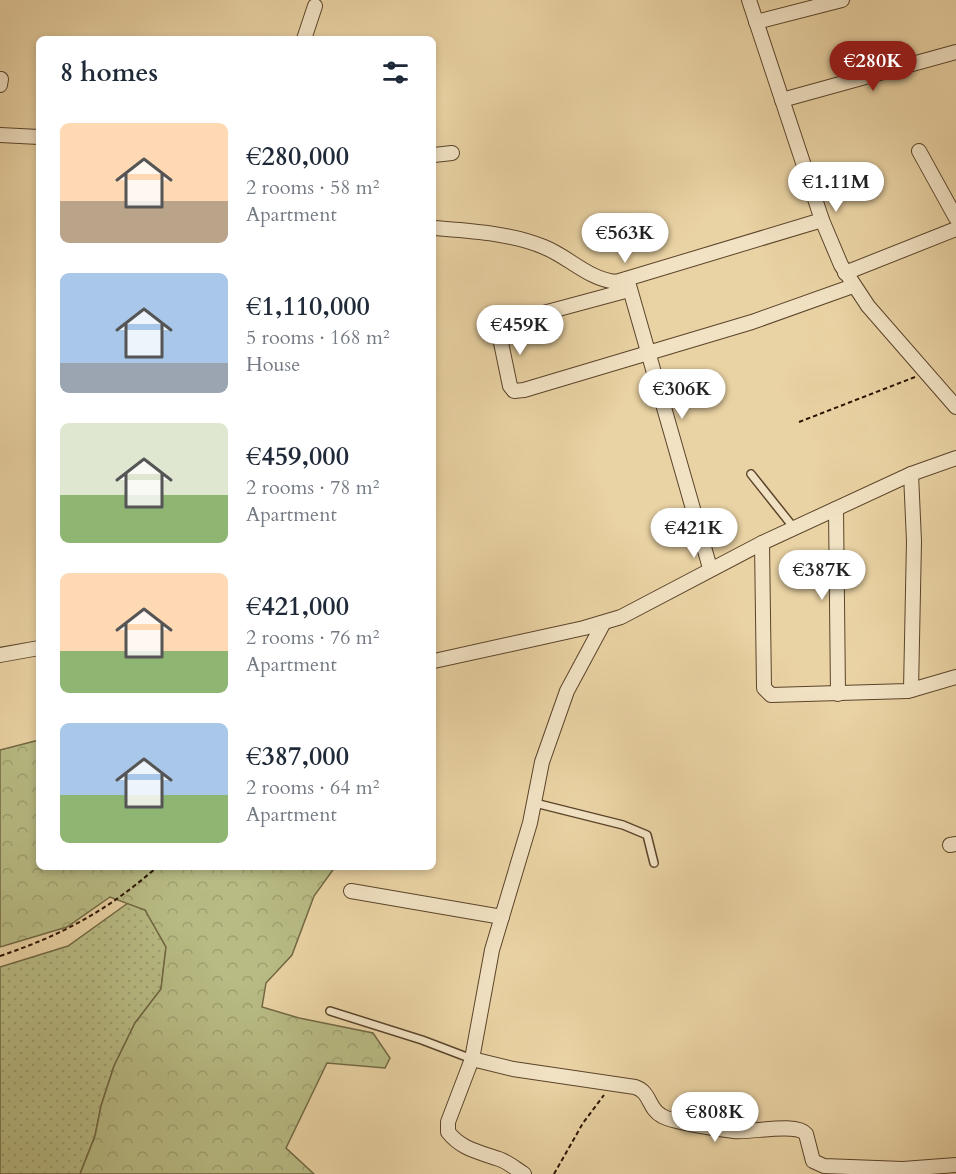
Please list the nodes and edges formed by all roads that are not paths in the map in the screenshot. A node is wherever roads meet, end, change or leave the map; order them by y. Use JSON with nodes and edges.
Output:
{"nodes":[{"id":1,"x":749,"y":0,"type":"edge"},
{"id":2,"x":842,"y":0,"type":"edge"},
{"id":3,"x":315,"y":6,"type":"dead end"},
{"id":4,"x":756,"y":22,"type":"junction"},
{"id":5,"x":305,"y":36,"type":"edge"},
{"id":6,"x":956,"y":52,"type":"edge"},
{"id":7,"x":782,"y":100,"type":"junction"},
{"id":8,"x":0,"y":135,"type":"edge"},
{"id":9,"x":36,"y":137,"type":"edge"},
{"id":10,"x":919,"y":151,"type":"dead end"},
{"id":11,"x":452,"y":153,"type":"dead end"},
{"id":12,"x":436,"y":155,"type":"edge"},
{"id":13,"x":956,"y":218,"type":"edge"},
{"id":14,"x":822,"y":220,"type":"junction"},
{"id":15,"x":436,"y":228,"type":"edge"},
{"id":16,"x":956,"y":229,"type":"edge"},
{"id":17,"x":845,"y":273,"type":"junction"},
{"id":18,"x":628,"y":285,"type":"junction"},
{"id":19,"x":853,"y":286,"type":"junction"},
{"id":20,"x":646,"y":352,"type":"junction"},
{"id":21,"x":956,"y":407,"type":"edge"},
{"id":22,"x":956,"y":458,"type":"edge"},
{"id":23,"x":751,"y":474,"type":"dead end"},
{"id":24,"x":911,"y":474,"type":"junction"},
{"id":25,"x":836,"y":509,"type":"junction"},
{"id":26,"x":794,"y":528,"type":"junction"},
{"id":27,"x":762,"y":543,"type":"junction"},
{"id":28,"x":710,"y":568,"type":"junction"},
{"id":29,"x":603,"y":624,"type":"junction"},
{"id":30,"x":36,"y":649,"type":"edge"},
{"id":31,"x":0,"y":656,"type":"edge"},
{"id":32,"x":436,"y":661,"type":"edge"},
{"id":33,"x":956,"y":677,"type":"edge"},
{"id":34,"x":911,"y":690,"type":"junction"},
{"id":35,"x":838,"y":694,"type":"junction"},
{"id":36,"x":535,"y":803,"type":"junction"},
{"id":37,"x":654,"y":863,"type":"dead end"},
{"id":38,"x":351,"y":891,"type":"dead end"},
{"id":39,"x":502,"y":917,"type":"junction"},
{"id":40,"x":330,"y":1011,"type":"dead end"},
{"id":41,"x":472,"y":1059,"type":"junction"},
{"id":42,"x":956,"y":1165,"type":"edge"},
{"id":43,"x":524,"y":1174,"type":"edge"}],
"edges":[{"from":1,"to":4,"type":"street"},
{"from":2,"to":4,"type":"street"},
{"from":3,"to":5,"type":"street"},
{"from":4,"to":7,"type":"street"},
{"from":6,"to":7,"type":"street"},
{"from":7,"to":14,"type":"street"},
{"from":8,"to":9,"type":"street"},
{"from":10,"to":13,"type":"street"},
{"from":11,"to":12,"type":"street"},
{"from":14,"to":17,"type":"street"},
{"from":14,"to":18,"type":"street"},
{"from":15,"to":18,"type":"street"},
{"from":16,"to":17,"type":"street"},
{"from":17,"to":19,"type":"street"},
{"from":18,"to":20,"type":"street"},
{"from":18,"to":20,"type":"street"},
{"from":19,"to":20,"type":"street"},
{"from":19,"to":21,"type":"street"},
{"from":20,"to":28,"type":"street"},
{"from":22,"to":24,"type":"street"},
{"from":23,"to":26,"type":"lane"},
{"from":24,"to":25,"type":"street"},
{"from":24,"to":34,"type":"street"},
{"from":25,"to":26,"type":"street"},
{"from":25,"to":35,"type":"street"},
{"from":26,"to":27,"type":"street"},
{"from":27,"to":28,"type":"street"},
{"from":27,"to":35,"type":"street"},
{"from":28,"to":29,"type":"street"},
{"from":29,"to":32,"type":"street"},
{"from":29,"to":36,"type":"street"},
{"from":30,"to":31,"type":"street"},
{"from":33,"to":34,"type":"street"},
{"from":34,"to":35,"type":"street"},
{"from":36,"to":37,"type":"lane"},
{"from":36,"to":39,"type":"street"},
{"from":38,"to":39,"type":"street"},
{"from":39,"to":41,"type":"street"},
{"from":40,"to":41,"type":"lane"},
{"from":41,"to":42,"type":"street"},
{"from":41,"to":43,"type":"street"}]}
